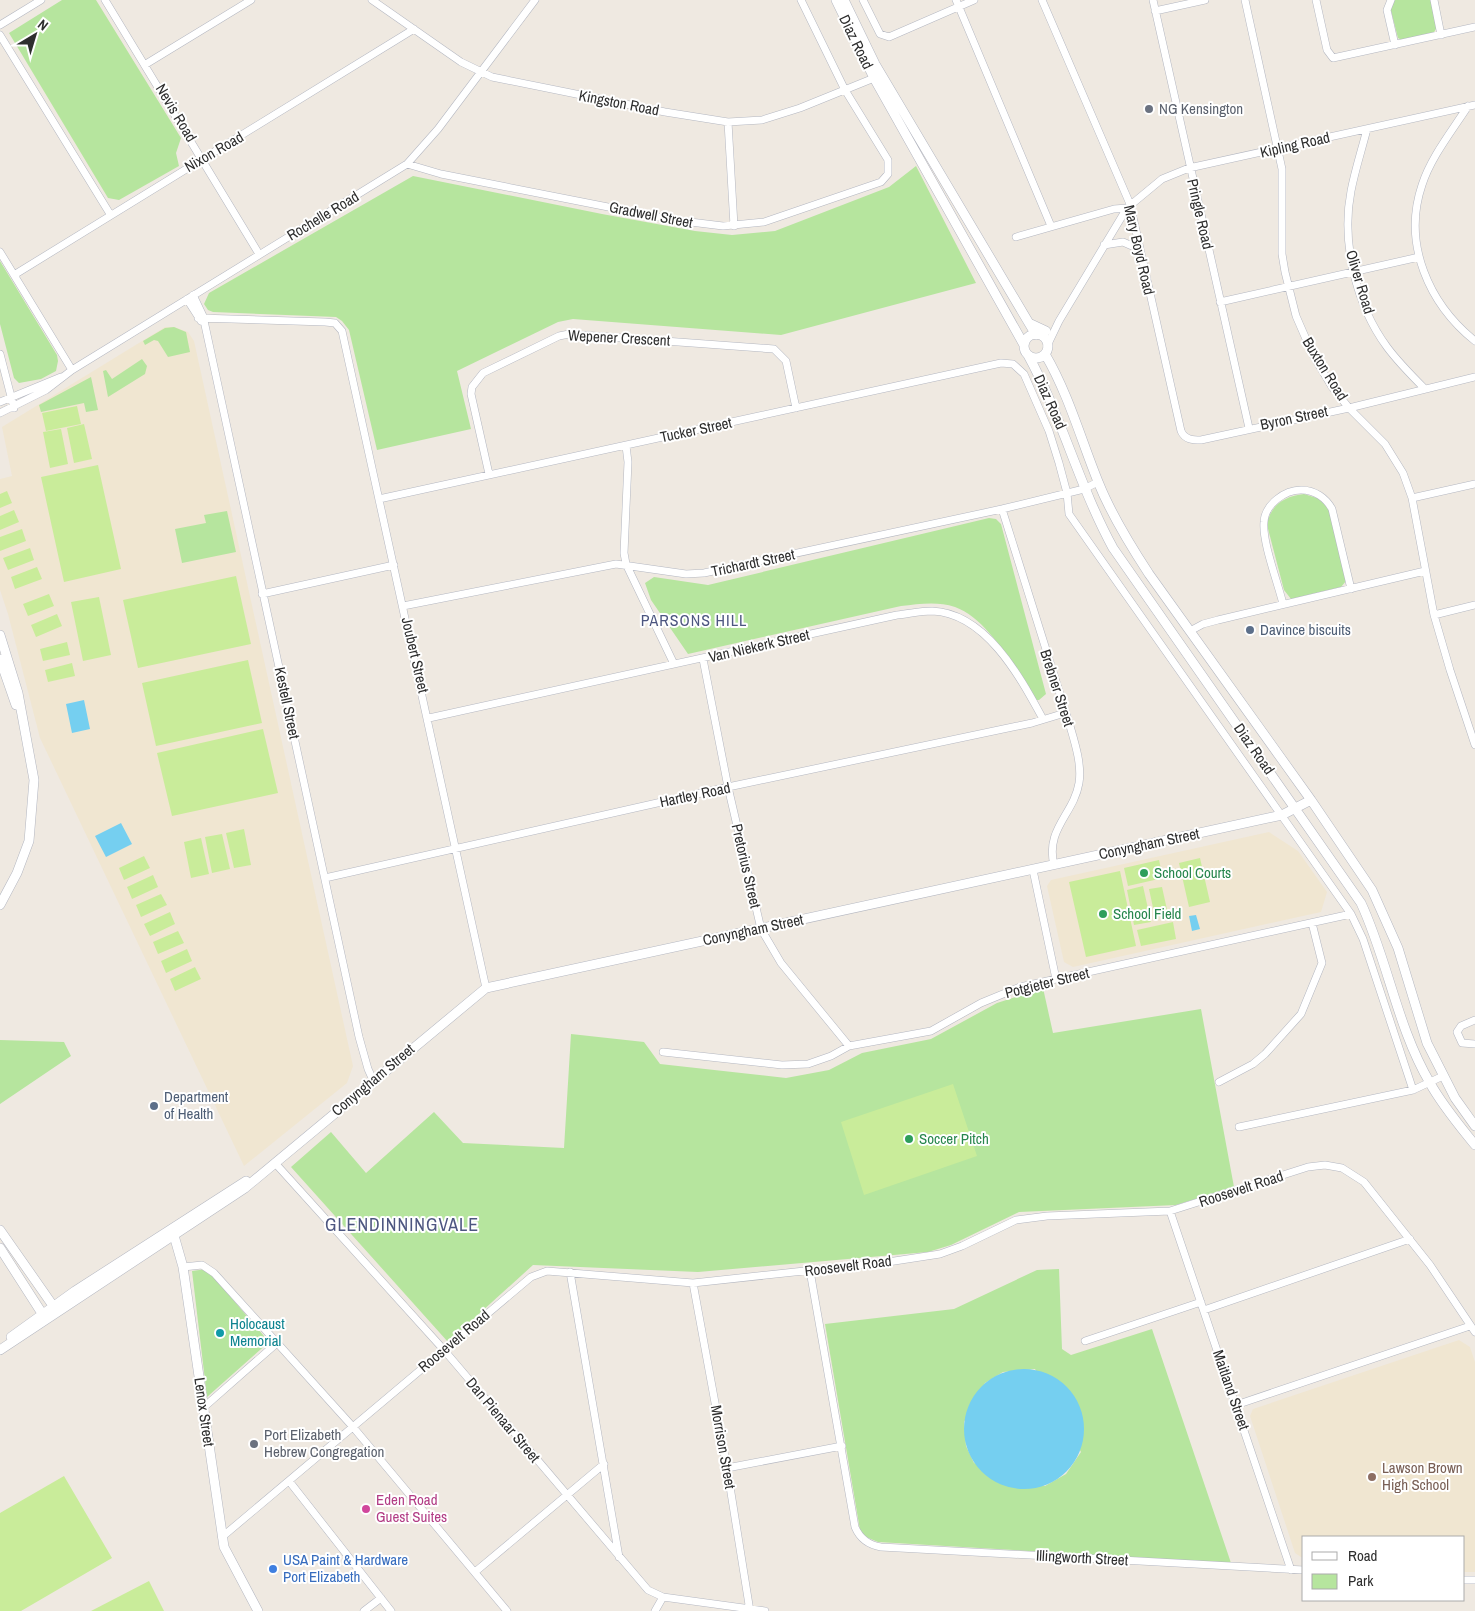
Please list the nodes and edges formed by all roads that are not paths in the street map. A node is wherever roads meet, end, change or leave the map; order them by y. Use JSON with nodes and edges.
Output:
{"nodes":[{"id":1,"x":41,"y":0,"type":"edge"},
{"id":2,"x":106,"y":0,"type":"edge"},
{"id":3,"x":251,"y":0,"type":"edge"},
{"id":4,"x":372,"y":0,"type":"edge"},
{"id":5,"x":535,"y":0,"type":"edge"},
{"id":6,"x":801,"y":0,"type":"edge"},
{"id":7,"x":836,"y":0,"type":"edge"},
{"id":8,"x":844,"y":0,"type":"edge"},
{"id":9,"x":863,"y":0,"type":"edge"},
{"id":10,"x":974,"y":0,"type":"edge"},
{"id":11,"x":1042,"y":0,"type":"edge"},
{"id":12,"x":1153,"y":0,"type":"edge"},
{"id":13,"x":1204,"y":0,"type":"edge"},
{"id":14,"x":1246,"y":0,"type":"edge"},
{"id":15,"x":1316,"y":0,"type":"edge"},
{"id":16,"x":1391,"y":0,"type":"edge"},
{"id":17,"x":1434,"y":0,"type":"edge"},
{"id":18,"x":958,"y":3,"type":"edge"},
{"id":19,"x":1155,"y":11,"type":"junction"},
{"id":20,"x":0,"y":25,"type":"edge"},
{"id":21,"x":1475,"y":27,"type":"edge"},
{"id":22,"x":414,"y":29,"type":"junction"},
{"id":23,"x":0,"y":35,"type":"edge"},
{"id":24,"x":1441,"y":35,"type":"junction"},
{"id":25,"x":1395,"y":45,"type":"junction"},
{"id":26,"x":146,"y":64,"type":"junction"},
{"id":27,"x":480,"y":73,"type":"junction"},
{"id":28,"x":878,"y":76,"type":"junction"},
{"id":29,"x":845,"y":90,"type":"junction"},
{"id":30,"x":1471,"y":106,"type":"edge"},
{"id":31,"x":728,"y":122,"type":"junction"},
{"id":32,"x":1368,"y":128,"type":"junction"},
{"id":33,"x":1278,"y":148,"type":"junction"},
{"id":34,"x":203,"y":158,"type":"junction"},
{"id":35,"x":407,"y":164,"type":"junction"},
{"id":36,"x":1189,"y":168,"type":"junction"},
{"id":37,"x":888,"y":174,"type":"joint"},
{"id":38,"x":1128,"y":206,"type":"junction"},
{"id":39,"x":110,"y":214,"type":"junction"},
{"id":40,"x":734,"y":226,"type":"junction"},
{"id":41,"x":1051,"y":226,"type":"junction"},
{"id":42,"x":1016,"y":237,"type":"dead end"},
{"id":43,"x":1104,"y":245,"type":"junction"},
{"id":44,"x":1138,"y":249,"type":"junction"},
{"id":45,"x":0,"y":252,"type":"edge"},
{"id":46,"x":259,"y":254,"type":"junction"},
{"id":47,"x":1419,"y":257,"type":"junction"},
{"id":48,"x":1354,"y":272,"type":"junction"},
{"id":49,"x":14,"y":275,"type":"junction"},
{"id":50,"x":1288,"y":286,"type":"junction"},
{"id":51,"x":190,"y":297,"type":"junction"},
{"id":52,"x":1220,"y":302,"type":"junction"},
{"id":53,"x":201,"y":317,"type":"junction"},
{"id":54,"x":1060,"y":321,"type":"junction"},
{"id":55,"x":1040,"y":334,"type":"junction"},
{"id":56,"x":1475,"y":341,"type":"edge"},
{"id":57,"x":1024,"y":344,"type":"junction"},
{"id":58,"x":1046,"y":350,"type":"junction"},
{"id":59,"x":0,"y":354,"type":"edge"},
{"id":60,"x":1028,"y":355,"type":"junction"},
{"id":61,"x":1013,"y":364,"type":"joint"},
{"id":62,"x":72,"y":370,"type":"junction"},
{"id":63,"x":62,"y":377,"type":"junction"},
{"id":64,"x":1475,"y":377,"type":"edge"},
{"id":65,"x":1425,"y":389,"type":"junction"},
{"id":66,"x":11,"y":397,"type":"junction"},
{"id":67,"x":0,"y":402,"type":"edge"},
{"id":68,"x":14,"y":408,"type":"junction"},
{"id":69,"x":796,"y":408,"type":"junction"},
{"id":70,"x":1349,"y":408,"type":"junction"},
{"id":71,"x":0,"y":413,"type":"edge"},
{"id":72,"x":1249,"y":428,"type":"junction"},
{"id":73,"x":1201,"y":440,"type":"joint"},
{"id":74,"x":626,"y":446,"type":"junction"},
{"id":75,"x":489,"y":474,"type":"junction"},
{"id":76,"x":1098,"y":482,"type":"junction"},
{"id":77,"x":1475,"y":484,"type":"edge"},
{"id":78,"x":1084,"y":488,"type":"junction"},
{"id":79,"x":1067,"y":493,"type":"junction"},
{"id":80,"x":1412,"y":498,"type":"junction"},
{"id":81,"x":379,"y":500,"type":"junction"},
{"id":82,"x":1002,"y":509,"type":"junction"},
{"id":83,"x":626,"y":564,"type":"junction"},
{"id":84,"x":394,"y":565,"type":"junction"},
{"id":85,"x":1425,"y":571,"type":"junction"},
{"id":86,"x":1351,"y":589,"type":"junction"},
{"id":87,"x":262,"y":594,"type":"junction"},
{"id":88,"x":1283,"y":604,"type":"junction"},
{"id":89,"x":1475,"y":605,"type":"edge"},
{"id":90,"x":403,"y":606,"type":"junction"},
{"id":91,"x":1434,"y":615,"type":"junction"},
{"id":92,"x":1190,"y":631,"type":"junction"},
{"id":93,"x":0,"y":635,"type":"edge"},
{"id":94,"x":0,"y":660,"type":"edge"},
{"id":95,"x":702,"y":660,"type":"junction"},
{"id":96,"x":674,"y":664,"type":"junction"},
{"id":97,"x":1065,"y":713,"type":"junction"},
{"id":98,"x":21,"y":714,"type":"junction"},
{"id":99,"x":429,"y":718,"type":"junction"},
{"id":100,"x":1043,"y":719,"type":"junction"},
{"id":101,"x":1475,"y":745,"type":"edge"},
{"id":102,"x":728,"y":787,"type":"junction"},
{"id":103,"x":1311,"y":800,"type":"junction"},
{"id":104,"x":1296,"y":810,"type":"junction"},
{"id":105,"x":1282,"y":815,"type":"junction"},
{"id":106,"x":455,"y":847,"type":"junction"},
{"id":107,"x":1054,"y":865,"type":"junction"},
{"id":108,"x":1033,"y":870,"type":"junction"},
{"id":109,"x":325,"y":878,"type":"junction"},
{"id":110,"x":0,"y":905,"type":"edge"},
{"id":111,"x":1351,"y":914,"type":"junction"},
{"id":112,"x":1312,"y":923,"type":"junction"},
{"id":113,"x":761,"y":929,"type":"junction"},
{"id":114,"x":1056,"y":979,"type":"junction"},
{"id":115,"x":486,"y":988,"type":"junction"},
{"id":116,"x":1475,"y":1020,"type":"edge"},
{"id":117,"x":1475,"y":1044,"type":"edge"},
{"id":118,"x":849,"y":1046,"type":"junction"},
{"id":119,"x":663,"y":1052,"type":"dead end"},
{"id":120,"x":1443,"y":1076,"type":"junction"},
{"id":121,"x":373,"y":1080,"type":"junction"},
{"id":122,"x":1219,"y":1082,"type":"dead end"},
{"id":123,"x":1430,"y":1083,"type":"junction"},
{"id":124,"x":1413,"y":1090,"type":"junction"},
{"id":125,"x":1475,"y":1126,"type":"edge"},
{"id":126,"x":1239,"y":1127,"type":"dead end"},
{"id":127,"x":1475,"y":1145,"type":"edge"},
{"id":128,"x":275,"y":1163,"type":"junction"},
{"id":129,"x":1170,"y":1212,"type":"junction"},
{"id":130,"x":0,"y":1230,"type":"edge"},
{"id":131,"x":169,"y":1237,"type":"junction"},
{"id":132,"x":1410,"y":1239,"type":"junction"},
{"id":133,"x":0,"y":1248,"type":"edge"},
{"id":134,"x":183,"y":1267,"type":"junction"},
{"id":135,"x":810,"y":1271,"type":"junction"},
{"id":136,"x":570,"y":1272,"type":"junction"},
{"id":137,"x":693,"y":1283,"type":"junction"},
{"id":138,"x":1201,"y":1302,"type":"junction"},
{"id":139,"x":55,"y":1309,"type":"junction"},
{"id":140,"x":1204,"y":1310,"type":"junction"},
{"id":141,"x":44,"y":1316,"type":"junction"},
{"id":142,"x":1470,"y":1326,"type":"junction"},
{"id":143,"x":1475,"y":1332,"type":"edge"},
{"id":144,"x":1085,"y":1341,"type":"dead end"},
{"id":145,"x":278,"y":1343,"type":"junction"},
{"id":146,"x":0,"y":1344,"type":"edge"},
{"id":147,"x":0,"y":1350,"type":"edge"},
{"id":148,"x":444,"y":1350,"type":"junction"},
{"id":149,"x":1236,"y":1405,"type":"junction"},
{"id":150,"x":203,"y":1408,"type":"junction"},
{"id":151,"x":352,"y":1427,"type":"junction"},
{"id":152,"x":842,"y":1446,"type":"junction"},
{"id":153,"x":604,"y":1464,"type":"junction"},
{"id":154,"x":727,"y":1468,"type":"junction"},
{"id":155,"x":289,"y":1481,"type":"junction"},
{"id":156,"x":566,"y":1494,"type":"junction"},
{"id":157,"x":222,"y":1537,"type":"junction"},
{"id":158,"x":619,"y":1558,"type":"junction"},
{"id":159,"x":1291,"y":1570,"type":"junction"},
{"id":160,"x":1302,"y":1570,"type":"edge"},
{"id":161,"x":475,"y":1572,"type":"junction"},
{"id":162,"x":239,"y":1578,"type":"junction"},
{"id":163,"x":663,"y":1597,"type":"junction"},
{"id":164,"x":381,"y":1598,"type":"junction"},
{"id":165,"x":750,"y":1610,"type":"edge"},
{"id":166,"x":252,"y":1611,"type":"edge"},
{"id":167,"x":258,"y":1611,"type":"edge"},
{"id":168,"x":364,"y":1611,"type":"edge"},
{"id":169,"x":391,"y":1611,"type":"edge"},
{"id":170,"x":507,"y":1611,"type":"edge"},
{"id":171,"x":655,"y":1611,"type":"edge"},
{"id":172,"x":765,"y":1611,"type":"edge"}],
"edges":[{"from":1,"to":20,"type":"street"},
{"from":2,"to":26,"type":"street","name":"Nevis Road"},
{"from":3,"to":26,"type":"street"},
{"from":4,"to":22,"type":"street","name":"Kingston Road"},
{"from":5,"to":27,"type":"street","name":"Rochelle Road"},
{"from":6,"to":29,"type":"street","name":"Diaz Road"},
{"from":7,"to":28,"type":"street","name":"Diaz Road"},
{"from":8,"to":28,"type":"street","name":"Diaz Road"},
{"from":9,"to":18,"type":"street"},
{"from":10,"to":18,"type":"street"},
{"from":11,"to":38,"type":"street","name":"Mary Boyd Road"},
{"from":12,"to":19,"type":"street","name":"Pringle Road"},
{"from":13,"to":19,"type":"street"},
{"from":14,"to":33,"type":"street","name":"Buxton Road"},
{"from":15,"to":25,"type":"street"},
{"from":16,"to":25,"type":"street"},
{"from":17,"to":24,"type":"street"},
{"from":18,"to":41,"type":"street"},
{"from":19,"to":36,"type":"street","name":"Pringle Road"},
{"from":21,"to":24,"type":"street"},
{"from":22,"to":27,"type":"street","name":"Kingston Road"},
{"from":22,"to":34,"type":"street","name":"Nixon Road"},
{"from":23,"to":39,"type":"street"},
{"from":24,"to":25,"type":"street"},
{"from":26,"to":34,"type":"street","name":"Nevis Road"},
{"from":27,"to":31,"type":"street","name":"Kingston Road"},
{"from":27,"to":35,"type":"street","name":"Rochelle Road"},
{"from":28,"to":29,"type":"street","name":"Kingston Road"},
{"from":28,"to":55,"type":"street","name":"Diaz Road"},
{"from":28,"to":57,"type":"street","name":"Diaz Road"},
{"from":29,"to":31,"type":"street","name":"Kingston Road"},
{"from":29,"to":37,"type":"street","name":"Diaz Road"},
{"from":30,"to":32,"type":"street","name":"Kipling Road"},
{"from":30,"to":47,"type":"street"},
{"from":31,"to":40,"type":"street"},
{"from":32,"to":33,"type":"street","name":"Kipling Road"},
{"from":32,"to":48,"type":"street","name":"Oliver Road"},
{"from":33,"to":36,"type":"street","name":"Kipling Road"},
{"from":33,"to":50,"type":"street","name":"Buxton Road"},
{"from":34,"to":39,"type":"street","name":"Nixon Road"},
{"from":34,"to":46,"type":"street","name":"Nevis Road"},
{"from":35,"to":40,"type":"street","name":"Gradwell Street"},
{"from":35,"to":46,"type":"street","name":"Rochelle Road"},
{"from":36,"to":38,"type":"street","name":"Kipling Road"},
{"from":36,"to":52,"type":"street","name":"Pringle Road"},
{"from":37,"to":40,"type":"street","name":"Gradwell Street"},
{"from":38,"to":41,"type":"street","name":"Kipling Road"},
{"from":38,"to":43,"type":"street","name":"Kipling Road"},
{"from":38,"to":44,"type":"street","name":"Mary Boyd Road"},
{"from":39,"to":49,"type":"street","name":"Nixon Road"},
{"from":41,"to":42,"type":"street","name":"Kipling Road"},
{"from":43,"to":44,"type":"street"},
{"from":43,"to":54,"type":"street","name":"Kipling Road"},
{"from":44,"to":73,"type":"street","name":"Mary Boyd Road"},
{"from":45,"to":49,"type":"street"},
{"from":46,"to":51,"type":"street","name":"Rochelle Road"},
{"from":47,"to":48,"type":"street"},
{"from":47,"to":56,"type":"street"},
{"from":48,"to":50,"type":"street"},
{"from":48,"to":65,"type":"street","name":"Oliver Road"},
{"from":49,"to":62,"type":"street"},
{"from":50,"to":52,"type":"street"},
{"from":50,"to":70,"type":"street","name":"Buxton Road"},
{"from":51,"to":53,"type":"street"},
{"from":51,"to":62,"type":"street","name":"Rochelle Road"},
{"from":52,"to":72,"type":"street","name":"Pringle Road"},
{"from":53,"to":81,"type":"street","name":"Joubert Street"},
{"from":53,"to":87,"type":"street","name":"Kestell Street"},
{"from":54,"to":55,"type":"street","name":"Kipling Road"},
{"from":54,"to":58,"type":"street","name":"Kipling Road"},
{"from":55,"to":57,"type":"street"},
{"from":55,"to":58,"type":"street"},
{"from":57,"to":60,"type":"street"},
{"from":58,"to":60,"type":"street"},
{"from":58,"to":76,"type":"street","name":"Diaz Road"},
{"from":59,"to":66,"type":"street"},
{"from":60,"to":78,"type":"street","name":"Diaz Road"},
{"from":61,"to":69,"type":"street","name":"Tucker Street"},
{"from":61,"to":79,"type":"street","name":"Diaz Road"},
{"from":62,"to":63,"type":"street","name":"Rochelle Road"},
{"from":63,"to":66,"type":"street","name":"Rochelle Road"},
{"from":63,"to":68,"type":"street","name":"Rochelle Road"},
{"from":64,"to":65,"type":"street","name":"Byron Street"},
{"from":65,"to":70,"type":"street","name":"Byron Street"},
{"from":66,"to":67,"type":"street","name":"Rochelle Road"},
{"from":66,"to":68,"type":"street"},
{"from":68,"to":71,"type":"street","name":"Rochelle Road"},
{"from":69,"to":74,"type":"street","name":"Tucker Street"},
{"from":69,"to":75,"type":"street","name":"Wepener Crescent"},
{"from":70,"to":72,"type":"street","name":"Byron Street"},
{"from":70,"to":80,"type":"street","name":"Buxton Road"},
{"from":72,"to":73,"type":"street","name":"Byron Street"},
{"from":74,"to":75,"type":"street","name":"Tucker Street"},
{"from":74,"to":83,"type":"street"},
{"from":75,"to":81,"type":"street","name":"Tucker Street"},
{"from":76,"to":78,"type":"street","name":"Trichardt Street"},
{"from":76,"to":92,"type":"street","name":"Diaz Road"},
{"from":77,"to":80,"type":"street"},
{"from":78,"to":79,"type":"street","name":"Trichardt Street"},
{"from":78,"to":104,"type":"street","name":"Diaz Road"},
{"from":79,"to":82,"type":"street","name":"Trichardt Street"},
{"from":79,"to":105,"type":"street","name":"Diaz Road"},
{"from":80,"to":85,"type":"street","name":"Buxton Road"},
{"from":81,"to":84,"type":"street","name":"Joubert Street"},
{"from":82,"to":83,"type":"street","name":"Trichardt Street"},
{"from":82,"to":97,"type":"street","name":"Brebner Street"},
{"from":83,"to":90,"type":"street","name":"Trichardt Street"},
{"from":83,"to":96,"type":"street"},
{"from":84,"to":87,"type":"street"},
{"from":84,"to":90,"type":"street","name":"Joubert Street"},
{"from":85,"to":86,"type":"street"},
{"from":85,"to":91,"type":"street","name":"Buxton Road"},
{"from":86,"to":88,"type":"street"},
{"from":86,"to":88,"type":"street"},
{"from":87,"to":109,"type":"street","name":"Kestell Street"},
{"from":88,"to":92,"type":"street"},
{"from":89,"to":91,"type":"street"},
{"from":90,"to":99,"type":"street","name":"Joubert Street"},
{"from":91,"to":101,"type":"street","name":"Buxton Road"},
{"from":92,"to":103,"type":"street","name":"Diaz Road"},
{"from":93,"to":98,"type":"street"},
{"from":94,"to":98,"type":"street"},
{"from":95,"to":96,"type":"street","name":"Van Niekerk Street"},
{"from":95,"to":100,"type":"street","name":"Van Niekerk Street"},
{"from":95,"to":102,"type":"street","name":"Pretorius Street"},
{"from":96,"to":99,"type":"street","name":"Van Niekerk Street"},
{"from":97,"to":100,"type":"street","name":"Hartley Road"},
{"from":97,"to":107,"type":"street","name":"Brebner Street"},
{"from":98,"to":110,"type":"street"},
{"from":99,"to":106,"type":"street","name":"Joubert Street"},
{"from":100,"to":102,"type":"street","name":"Hartley Road"},
{"from":102,"to":106,"type":"street","name":"Hartley Road"},
{"from":102,"to":113,"type":"street","name":"Pretorius Street"},
{"from":103,"to":104,"type":"street","name":"Conyngham Street"},
{"from":103,"to":120,"type":"street","name":"Diaz Road"},
{"from":104,"to":105,"type":"street","name":"Conyngham Street"},
{"from":104,"to":123,"type":"street","name":"Diaz Road"},
{"from":105,"to":107,"type":"street","name":"Conyngham Street"},
{"from":105,"to":111,"type":"street","name":"Diaz Road"},
{"from":106,"to":109,"type":"street","name":"Hartley Road"},
{"from":106,"to":115,"type":"street","name":"Joubert Street"},
{"from":107,"to":108,"type":"street","name":"Conyngham Street"},
{"from":108,"to":113,"type":"street","name":"Conyngham Street"},
{"from":108,"to":114,"type":"street"},
{"from":109,"to":121,"type":"street","name":"Kestell Street"},
{"from":111,"to":112,"type":"street","name":"Potgieter Street"},
{"from":111,"to":124,"type":"street","name":"Diaz Road"},
{"from":112,"to":114,"type":"street","name":"Potgieter Street"},
{"from":112,"to":122,"type":"street"},
{"from":113,"to":115,"type":"street","name":"Conyngham Street"},
{"from":113,"to":118,"type":"street","name":"Pretorius Street"},
{"from":114,"to":118,"type":"street","name":"Potgieter Street"},
{"from":115,"to":121,"type":"street","name":"Conyngham Street"},
{"from":116,"to":117,"type":"street"},
{"from":118,"to":119,"type":"street","name":"Potgieter Street"},
{"from":120,"to":123,"type":"street"},
{"from":120,"to":125,"type":"street","name":"Diaz Road"},
{"from":121,"to":128,"type":"street","name":"Conyngham Street"},
{"from":123,"to":124,"type":"street"},
{"from":123,"to":127,"type":"street","name":"Diaz Road"},
{"from":124,"to":126,"type":"street"},
{"from":128,"to":131,"type":"street","name":"Conyngham Street"},
{"from":128,"to":148,"type":"street","name":"Dan Pienaar Street"},
{"from":129,"to":132,"type":"street","name":"Roosevelt Road"},
{"from":129,"to":135,"type":"street","name":"Roosevelt Road"},
{"from":129,"to":138,"type":"street","name":"Maitland Street"},
{"from":130,"to":139,"type":"street"},
{"from":131,"to":134,"type":"street","name":"Lenox Street"},
{"from":131,"to":139,"type":"street","name":"Conyngham Street"},
{"from":132,"to":140,"type":"street"},
{"from":132,"to":142,"type":"street","name":"Roosevelt Road"},
{"from":133,"to":141,"type":"street"},
{"from":134,"to":145,"type":"street"},
{"from":134,"to":150,"type":"street","name":"Lenox Street"},
{"from":135,"to":137,"type":"street","name":"Roosevelt Road"},
{"from":135,"to":152,"type":"street"},
{"from":136,"to":137,"type":"street","name":"Roosevelt Road"},
{"from":136,"to":148,"type":"street","name":"Roosevelt Road"},
{"from":136,"to":153,"type":"street"},
{"from":137,"to":154,"type":"street","name":"Morrison Street"},
{"from":138,"to":140,"type":"street","name":"Maitland Street"},
{"from":138,"to":144,"type":"street"},
{"from":139,"to":141,"type":"street","name":"Conyngham Street"},
{"from":140,"to":149,"type":"street","name":"Maitland Street"},
{"from":141,"to":146,"type":"street","name":"Conyngham Street"},
{"from":141,"to":147,"type":"street","name":"Conyngham Street"},
{"from":142,"to":143,"type":"street","name":"Roosevelt Road"},
{"from":142,"to":149,"type":"street"},
{"from":145,"to":150,"type":"street"},
{"from":145,"to":151,"type":"street"},
{"from":148,"to":151,"type":"street","name":"Roosevelt Road"},
{"from":148,"to":156,"type":"street","name":"Dan Pienaar Street"},
{"from":149,"to":159,"type":"street","name":"Maitland Street"},
{"from":150,"to":157,"type":"street","name":"Lenox Street"},
{"from":151,"to":155,"type":"street","name":"Roosevelt Road"},
{"from":151,"to":161,"type":"street"},
{"from":152,"to":154,"type":"street"},
{"from":152,"to":159,"type":"street","name":"Illingworth Street"},
{"from":153,"to":156,"type":"street"},
{"from":153,"to":158,"type":"street"},
{"from":154,"to":165,"type":"street","name":"Morrison Street"},
{"from":155,"to":157,"type":"street","name":"Roosevelt Road"},
{"from":155,"to":164,"type":"street"},
{"from":156,"to":158,"type":"street","name":"Dan Pienaar Street"},
{"from":156,"to":161,"type":"street"},
{"from":157,"to":162,"type":"street","name":"Lenox Street"},
{"from":158,"to":163,"type":"street","name":"Dan Pienaar Street"},
{"from":159,"to":160,"type":"street","name":"Illingworth Street"},
{"from":161,"to":170,"type":"street"},
{"from":162,"to":166,"type":"street","name":"Lenox Street"},
{"from":162,"to":167,"type":"street","name":"Lenox Street"},
{"from":163,"to":165,"type":"street","name":"Dan Pienaar Street"},
{"from":163,"to":171,"type":"street"},
{"from":164,"to":168,"type":"street"},
{"from":164,"to":169,"type":"street"},
{"from":165,"to":172,"type":"street","name":"Dan Pienaar Street"}]}
